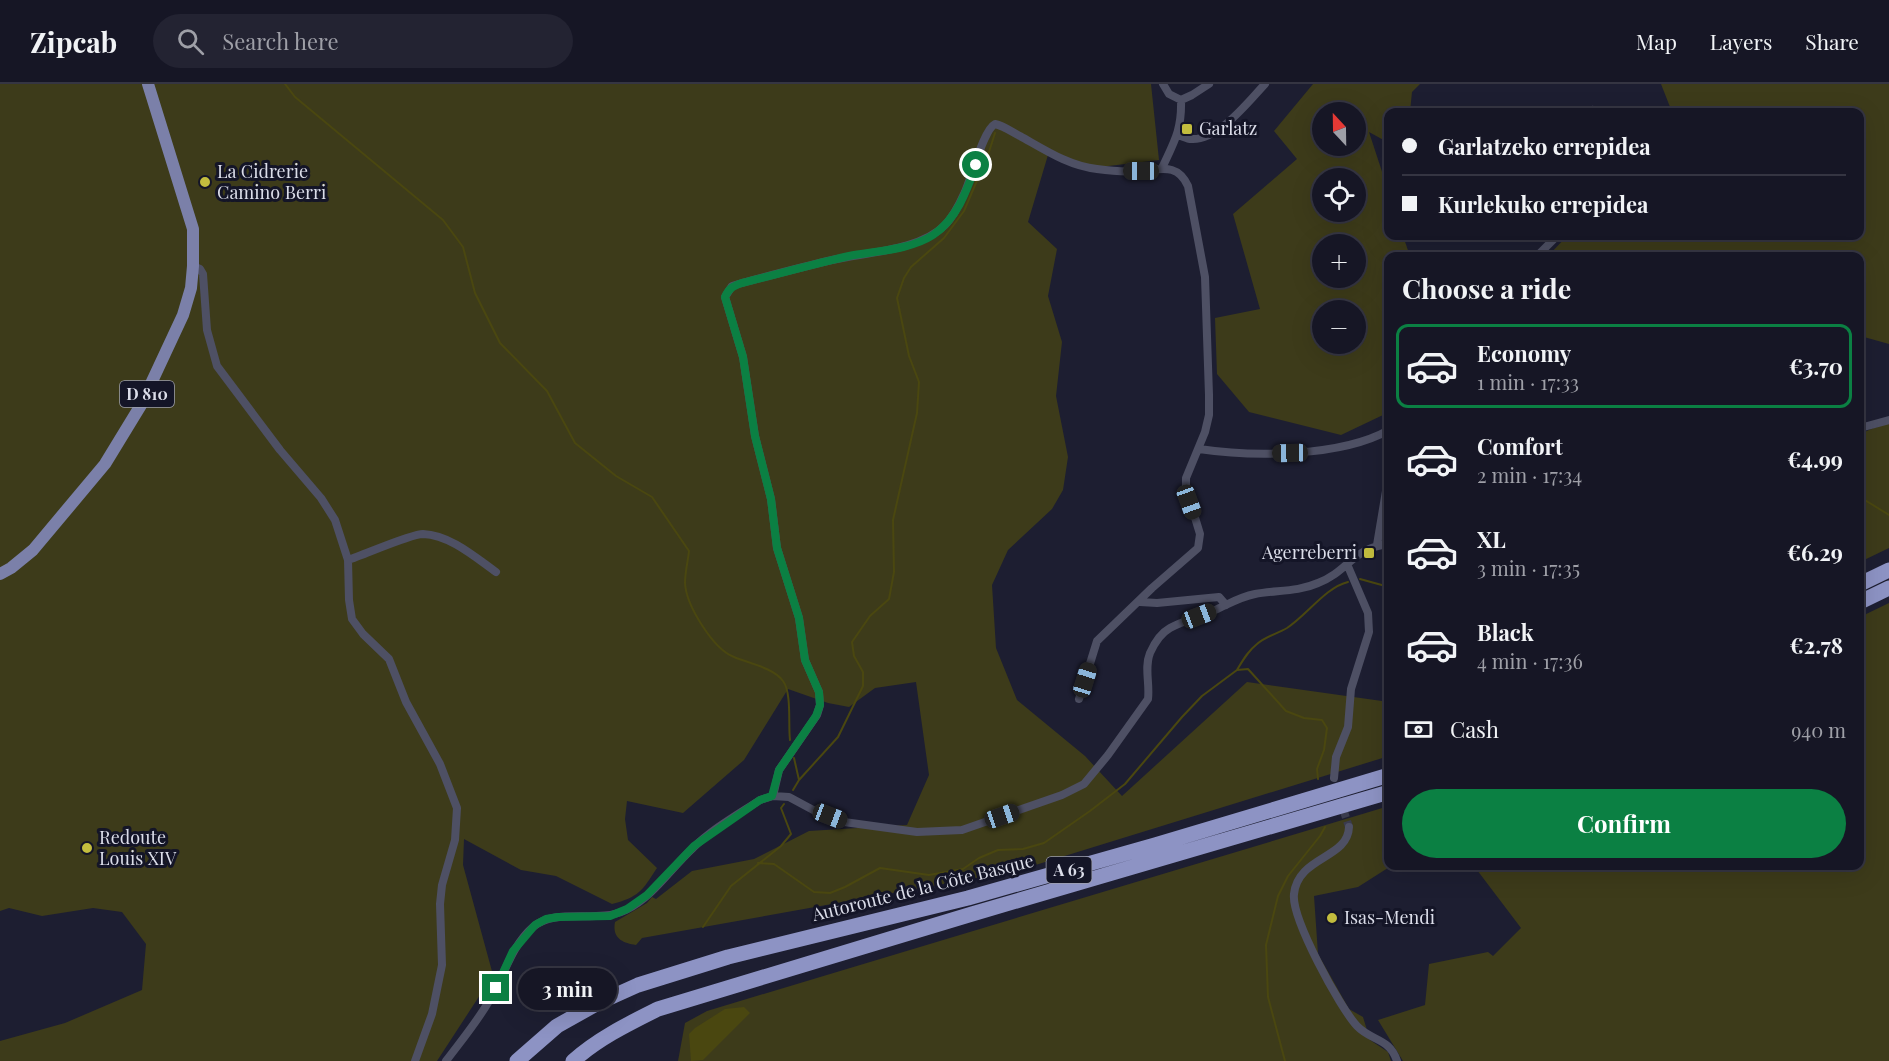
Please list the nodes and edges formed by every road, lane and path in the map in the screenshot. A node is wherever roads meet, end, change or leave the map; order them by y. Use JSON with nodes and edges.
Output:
{"nodes":[{"id":1,"x":148,"y":84,"type":"edge"},
{"id":2,"x":1163,"y":84,"type":"edge"},
{"id":3,"x":1209,"y":84,"type":"edge"},
{"id":4,"x":1265,"y":84,"type":"edge"},
{"id":5,"x":1180,"y":100,"type":"junction"},
{"id":6,"x":1178,"y":135,"type":"junction"},
{"id":7,"x":1161,"y":168,"type":"junction"},
{"id":8,"x":1553,"y":240,"type":"edge"},
{"id":9,"x":1541,"y":252,"type":"edge"},
{"id":10,"x":194,"y":266,"type":"junction"},
{"id":11,"x":1889,"y":420,"type":"edge"},
{"id":12,"x":1864,"y":427,"type":"edge"},
{"id":13,"x":1384,"y":432,"type":"edge"},
{"id":14,"x":1199,"y":449,"type":"junction"},
{"id":15,"x":1384,"y":503,"type":"edge"},
{"id":16,"x":1384,"y":544,"type":"edge"},
{"id":17,"x":1377,"y":545,"type":"junction"},
{"id":18,"x":348,"y":560,"type":"junction"},
{"id":19,"x":1347,"y":564,"type":"junction"},
{"id":20,"x":1889,"y":570,"type":"edge"},
{"id":21,"x":496,"y":572,"type":"dead end"},
{"id":22,"x":0,"y":574,"type":"edge"},
{"id":23,"x":1864,"y":582,"type":"edge"},
{"id":24,"x":1889,"y":588,"type":"edge"},
{"id":25,"x":1864,"y":600,"type":"edge"},
{"id":26,"x":1140,"y":602,"type":"junction"},
{"id":27,"x":1226,"y":604,"type":"junction"},
{"id":28,"x":1079,"y":699,"type":"dead end"},
{"id":29,"x":1384,"y":776,"type":"edge"},
{"id":30,"x":1334,"y":778,"type":"tunnel mouth"},
{"id":31,"x":1384,"y":793,"type":"edge"},
{"id":32,"x":772,"y":796,"type":"junction"},
{"id":33,"x":1350,"y":827,"type":"dead end"},
{"id":34,"x":415,"y":1061,"type":"edge"},
{"id":35,"x":446,"y":1061,"type":"edge"},
{"id":36,"x":517,"y":1061,"type":"edge"},
{"id":37,"x":573,"y":1061,"type":"edge"},
{"id":38,"x":1397,"y":1061,"type":"edge"}],
"edges":[{"from":1,"to":10,"type":"main road","number":"D 810"},
{"from":2,"to":5,"type":"street"},
{"from":3,"to":5,"type":"street"},
{"from":4,"to":6,"type":"street"},
{"from":5,"to":6,"type":"street"},
{"from":6,"to":7,"type":"street"},
{"from":7,"to":14,"type":"street"},
{"from":7,"to":32,"type":"street"},
{"from":8,"to":9,"type":"street"},
{"from":10,"to":18,"type":"street"},
{"from":10,"to":22,"type":"main road","number":"D 810"},
{"from":11,"to":12,"type":"street"},
{"from":13,"to":14,"type":"street"},
{"from":14,"to":26,"type":"street"},
{"from":15,"to":17,"type":"street"},
{"from":16,"to":17,"type":"street"},
{"from":17,"to":19,"type":"street"},
{"from":18,"to":21,"type":"street"},
{"from":18,"to":34,"type":"street"},
{"from":19,"to":27,"type":"street"},
{"from":19,"to":30,"type":"street"},
{"from":20,"to":23,"type":"highway"},
{"from":24,"to":25,"type":"highway"},
{"from":26,"to":27,"type":"street"},
{"from":26,"to":28,"type":"street"},
{"from":27,"to":32,"type":"street"},
{"from":29,"to":36,"type":"highway","name":"Autoroute de la Côte Basque","number":"A 63"},
{"from":31,"to":37,"type":"highway","name":"Autoroute de la Côte Basque","number":"A 63"},
{"from":32,"to":35,"type":"street"},
{"from":33,"to":38,"type":"street"}]}
